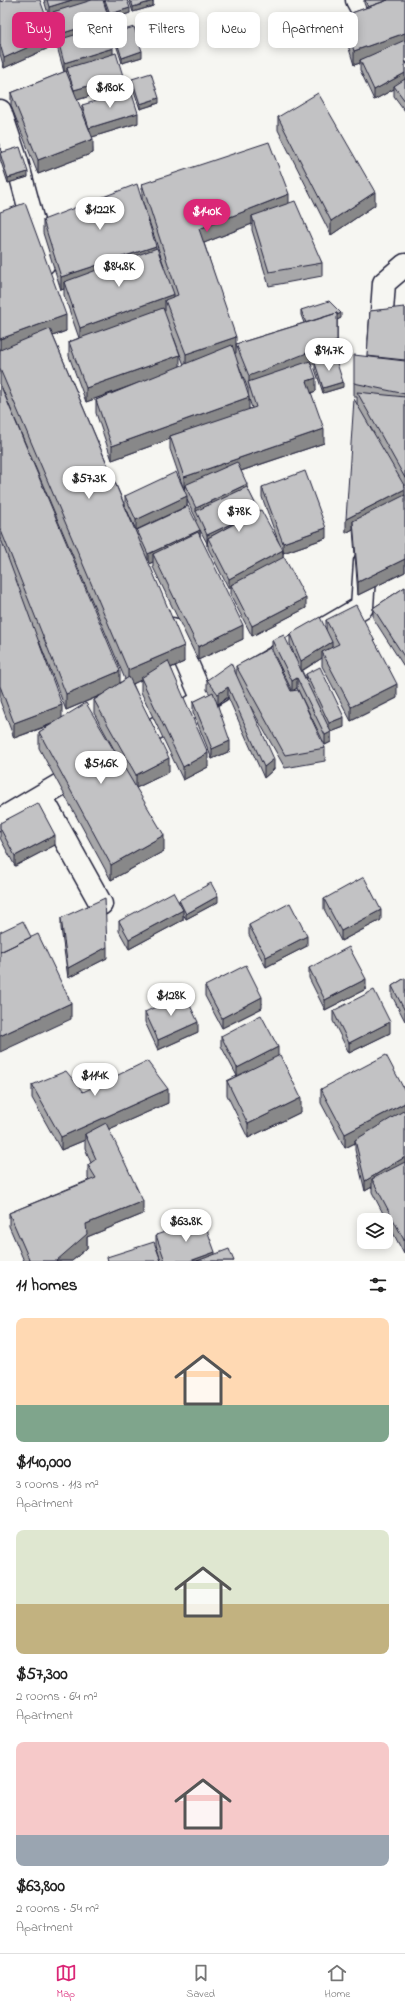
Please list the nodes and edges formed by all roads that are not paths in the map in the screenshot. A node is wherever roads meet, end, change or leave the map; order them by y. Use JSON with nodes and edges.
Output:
{"nodes":[{"id":1,"x":357,"y":0,"type":"edge"},
{"id":2,"x":405,"y":81,"type":"edge"},
{"id":3,"x":0,"y":111,"type":"edge"},
{"id":4,"x":405,"y":266,"type":"edge"},
{"id":5,"x":50,"y":284,"type":"edge"},
{"id":6,"x":378,"y":362,"type":"edge"},
{"id":7,"x":366,"y":544,"type":"edge"},
{"id":8,"x":165,"y":613,"type":"edge"},
{"id":9,"x":203,"y":700,"type":"junction"},
{"id":10,"x":41,"y":796,"type":"junction"},
{"id":11,"x":0,"y":820,"type":"edge"},
{"id":12,"x":101,"y":904,"type":"edge"}],
"edges":[{"from":1,"to":2,"type":"street"},
{"from":3,"to":5,"type":"street"},
{"from":4,"to":6,"type":"street"},
{"from":7,"to":9,"type":"street"},
{"from":8,"to":9,"type":"street"},
{"from":9,"to":10,"type":"street"},
{"from":10,"to":11,"type":"street"},
{"from":10,"to":12,"type":"street"}]}
